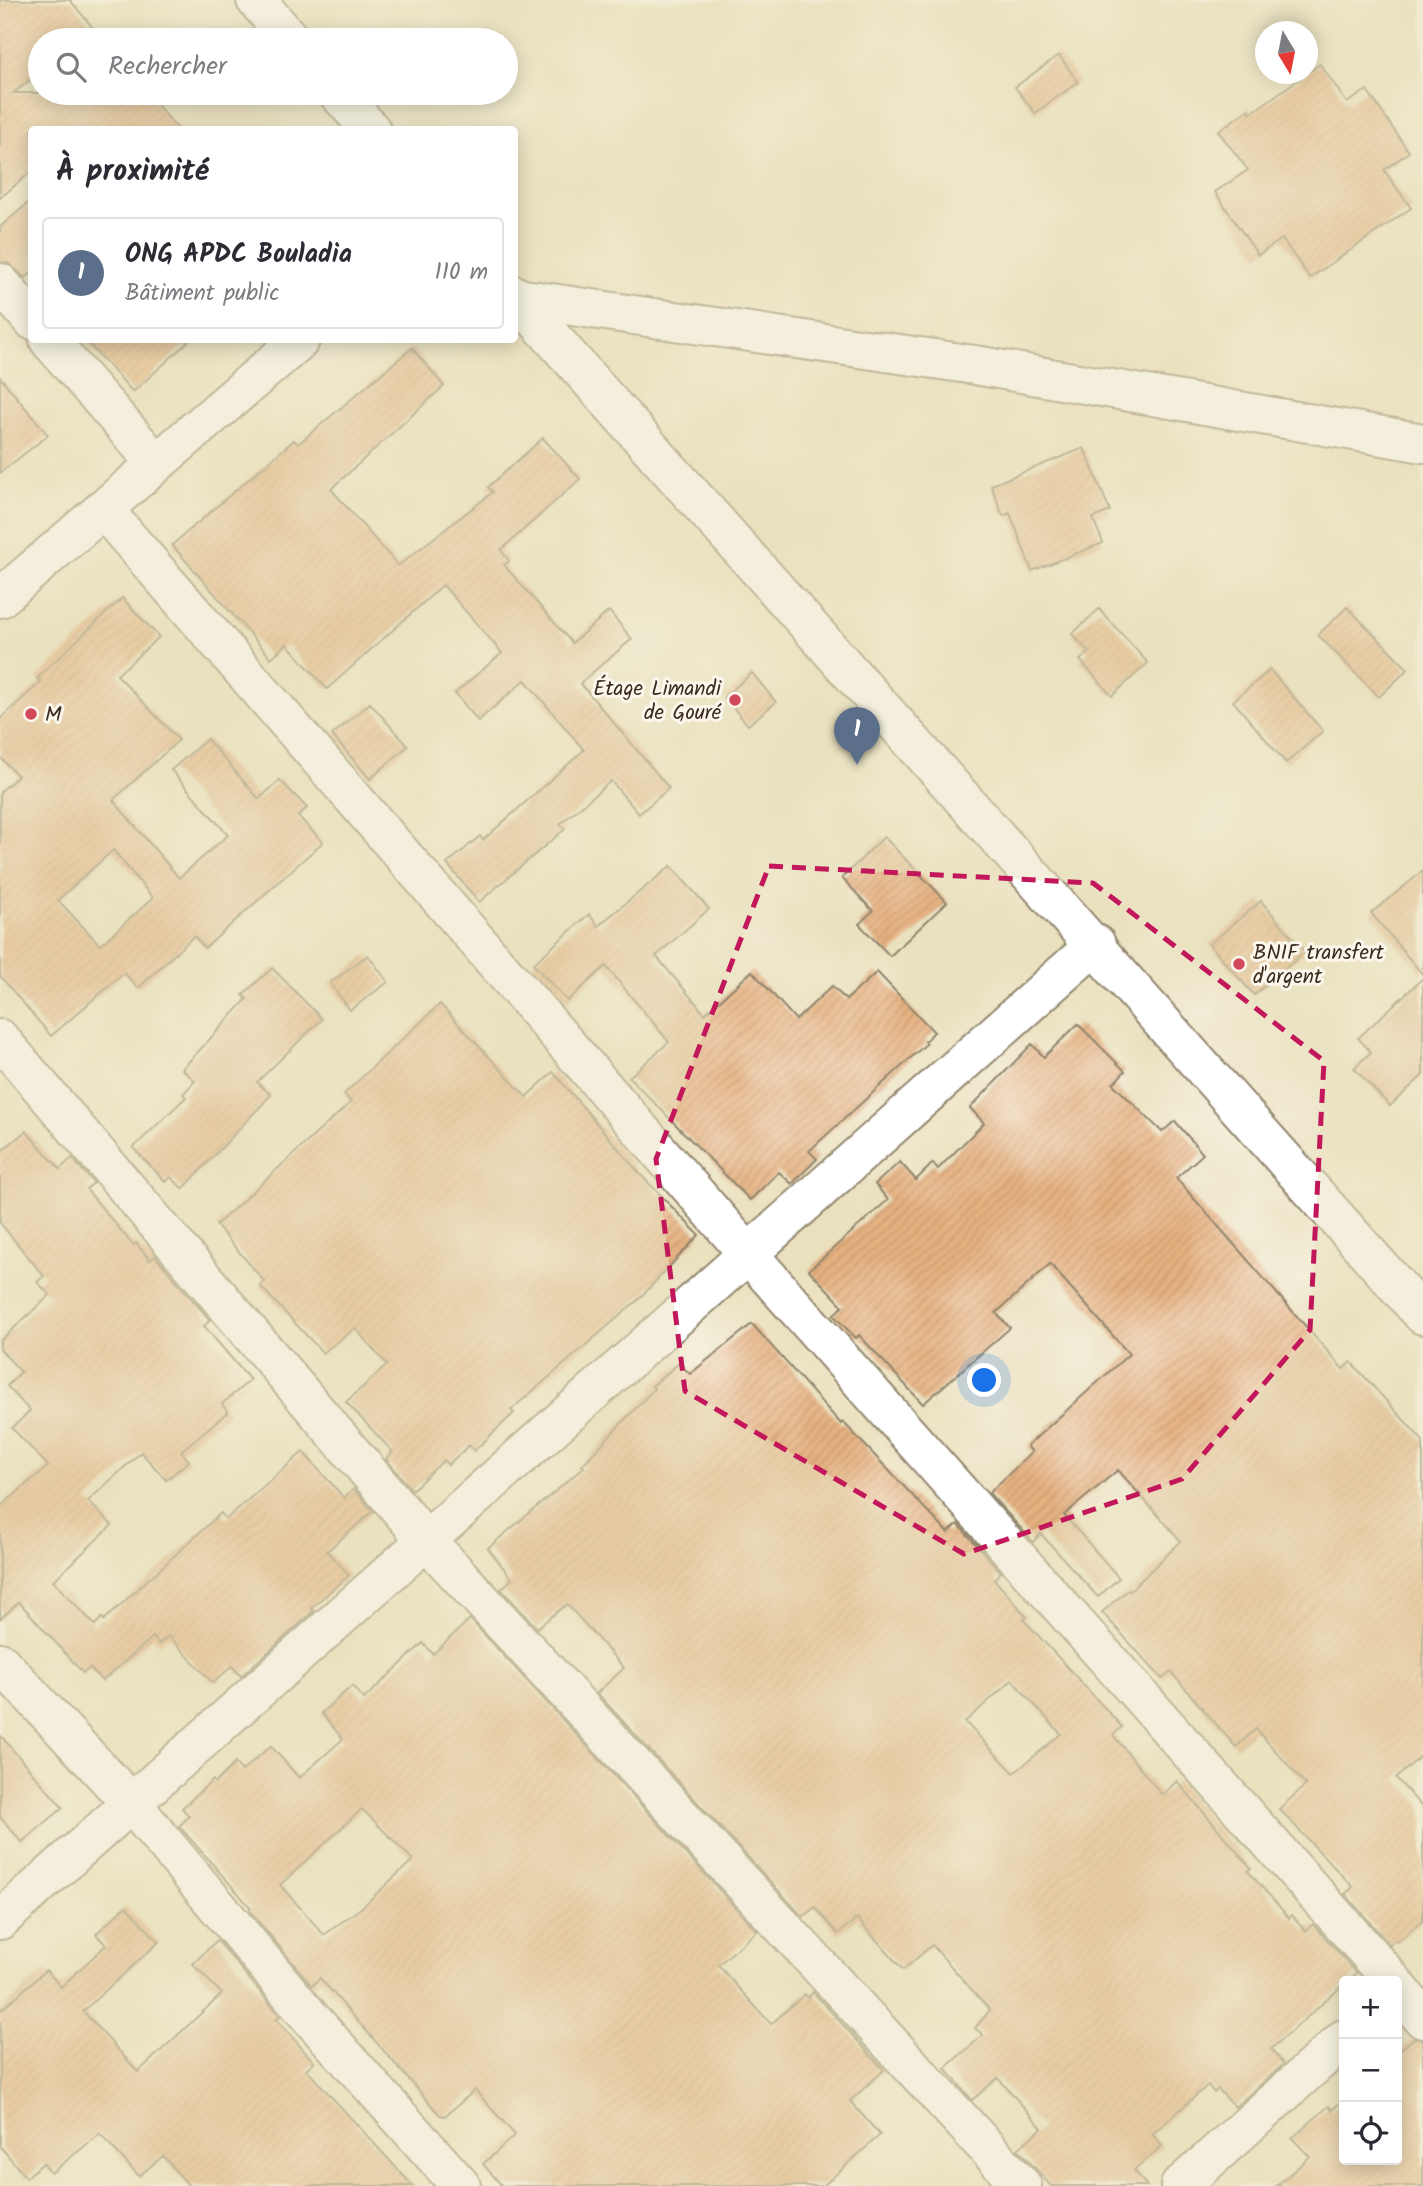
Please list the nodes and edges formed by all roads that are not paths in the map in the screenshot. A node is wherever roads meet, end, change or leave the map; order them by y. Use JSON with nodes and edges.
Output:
{"nodes":[{"id":1,"x":256,"y":0,"type":"edge"},
{"id":2,"x":280,"y":28,"type":"edge"},
{"id":3,"x":348,"y":105,"type":"edge"},
{"id":4,"x":367,"y":126,"type":"edge"},
{"id":5,"x":0,"y":283,"type":"edge"},
{"id":6,"x":518,"y":297,"type":"edge"},
{"id":7,"x":518,"y":299,"type":"edge"},
{"id":8,"x":28,"y":315,"type":"edge"},
{"id":9,"x":52,"y":343,"type":"edge"},
{"id":10,"x":296,"y":343,"type":"edge"},
{"id":11,"x":1423,"y":443,"type":"edge"},
{"id":12,"x":156,"y":463,"type":"junction"},
{"id":13,"x":103,"y":509,"type":"junction"},
{"id":14,"x":0,"y":598,"type":"edge"},
{"id":15,"x":1096,"y":944,"type":"junction"},
{"id":16,"x":0,"y":1039,"type":"edge"},
{"id":17,"x":749,"y":1255,"type":"junction"},
{"id":18,"x":1423,"y":1315,"type":"edge"},
{"id":19,"x":427,"y":1541,"type":"junction"},
{"id":20,"x":0,"y":1662,"type":"edge"},
{"id":21,"x":131,"y":1803,"type":"junction"},
{"id":22,"x":0,"y":1920,"type":"edge"},
{"id":23,"x":1396,"y":1976,"type":"edge"},
{"id":24,"x":1402,"y":1983,"type":"edge"},
{"id":25,"x":1423,"y":2019,"type":"edge"},
{"id":26,"x":1339,"y":2043,"type":"edge"},
{"id":27,"x":461,"y":2186,"type":"edge"},
{"id":28,"x":1022,"y":2186,"type":"edge"},
{"id":29,"x":1180,"y":2186,"type":"edge"}],
"edges":[{"from":1,"to":2,"type":"street"},
{"from":3,"to":4,"type":"street"},
{"from":5,"to":8,"type":"street"},
{"from":6,"to":11,"type":"street"},
{"from":7,"to":15,"type":"street"},
{"from":9,"to":12,"type":"street"},
{"from":10,"to":12,"type":"street"},
{"from":12,"to":13,"type":"street"},
{"from":13,"to":14,"type":"street"},
{"from":13,"to":17,"type":"street"},
{"from":15,"to":17,"type":"street"},
{"from":15,"to":18,"type":"street"},
{"from":16,"to":19,"type":"street"},
{"from":17,"to":19,"type":"street"},
{"from":17,"to":23,"type":"street"},
{"from":19,"to":21,"type":"street"},
{"from":19,"to":28,"type":"street"},
{"from":20,"to":21,"type":"street"},
{"from":21,"to":22,"type":"street"},
{"from":21,"to":27,"type":"street"},
{"from":24,"to":25,"type":"street"},
{"from":26,"to":29,"type":"street"}]}
